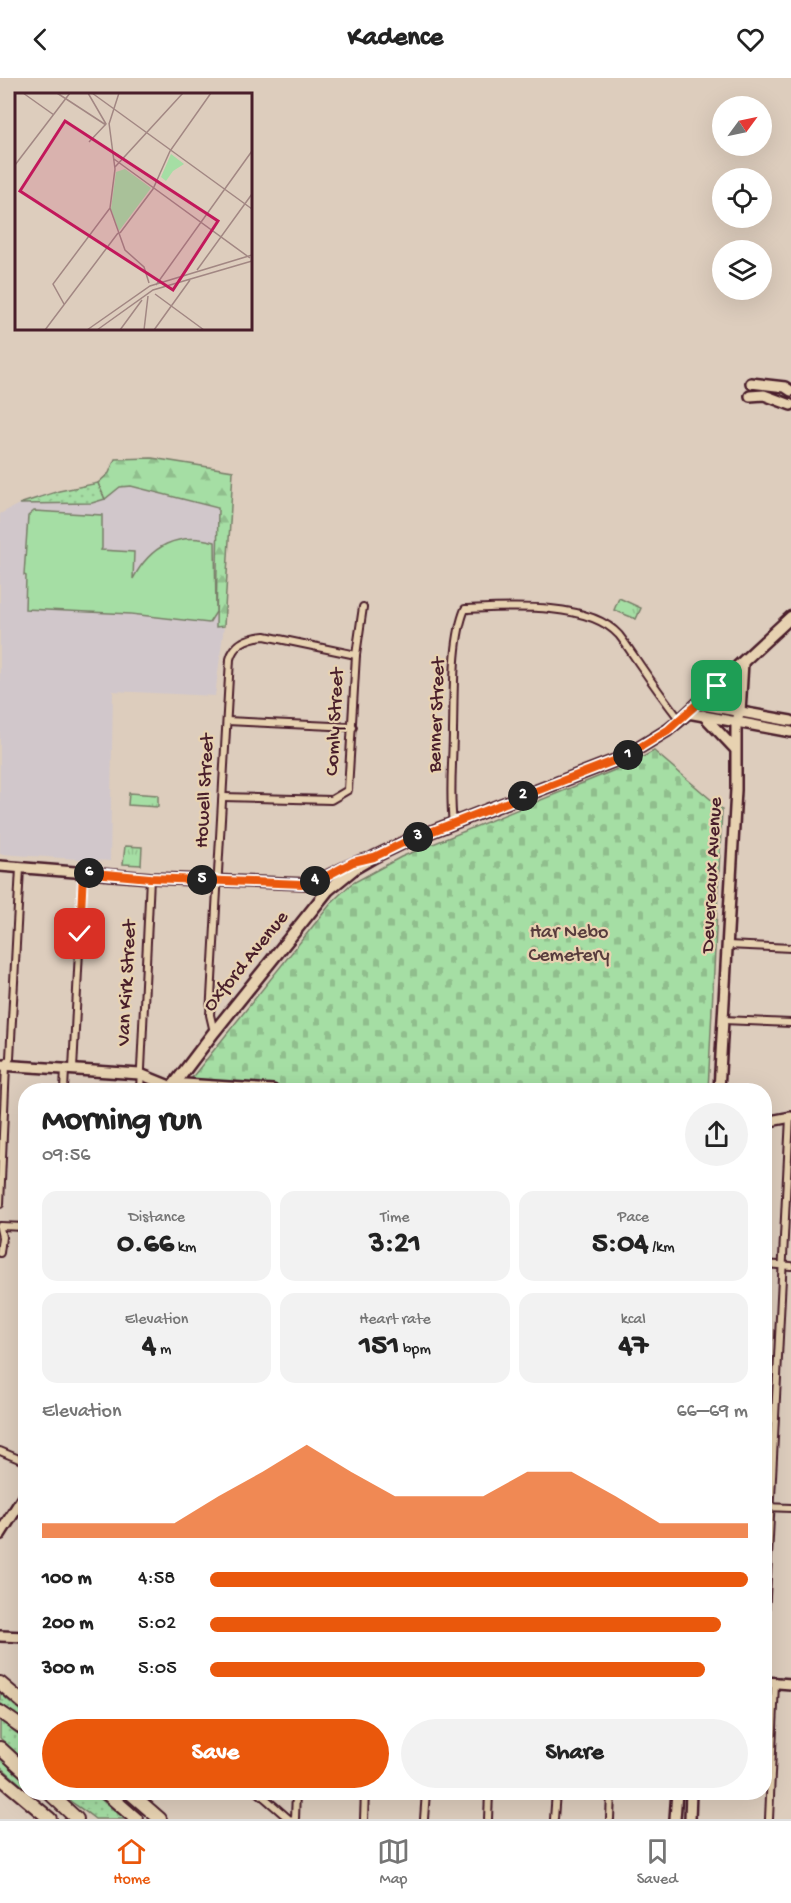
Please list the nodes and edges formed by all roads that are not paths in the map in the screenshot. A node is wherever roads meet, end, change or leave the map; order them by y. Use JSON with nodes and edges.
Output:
{"nodes":[{"id":1,"x":751,"y":383,"type":"dead end"},
{"id":2,"x":791,"y":391,"type":"edge"},
{"id":3,"x":750,"y":396,"type":"dead end"},
{"id":4,"x":791,"y":405,"type":"edge"},
{"id":5,"x":363,"y":607,"type":"dead end"},
{"id":6,"x":791,"y":617,"type":"edge"},
{"id":7,"x":356,"y":655,"type":"junction"},
{"id":8,"x":743,"y":662,"type":"junction"},
{"id":9,"x":697,"y":704,"type":"junction"},
{"id":10,"x":740,"y":712,"type":"junction"},
{"id":11,"x":703,"y":715,"type":"junction"},
{"id":12,"x":684,"y":716,"type":"junction"},
{"id":13,"x":227,"y":721,"type":"junction"},
{"id":14,"x":791,"y":721,"type":"edge"},
{"id":15,"x":736,"y":723,"type":"junction"},
{"id":16,"x":353,"y":727,"type":"junction"},
{"id":17,"x":791,"y":732,"type":"edge"},
{"id":18,"x":735,"y":749,"type":"junction"},
{"id":19,"x":223,"y":796,"type":"junction"},
{"id":20,"x":453,"y":824,"type":"junction"},
{"id":21,"x":374,"y":857,"type":"junction"},
{"id":22,"x":0,"y":867,"type":"edge"},
{"id":23,"x":20,"y":868,"type":"junction"},
{"id":24,"x":83,"y":872,"type":"junction"},
{"id":25,"x":150,"y":878,"type":"junction"},
{"id":26,"x":219,"y":880,"type":"junction"},
{"id":27,"x":302,"y":884,"type":"junction"},
{"id":28,"x":328,"y":890,"type":"junction"},
{"id":29,"x":727,"y":945,"type":"junction"},
{"id":30,"x":791,"y":948,"type":"edge"},
{"id":31,"x":723,"y":1020,"type":"junction"},
{"id":32,"x":791,"y":1023,"type":"edge"},
{"id":33,"x":214,"y":1032,"type":"junction"},
{"id":34,"x":3,"y":1065,"type":"edge"},
{"id":35,"x":69,"y":1069,"type":"junction"},
{"id":36,"x":140,"y":1074,"type":"junction"},
{"id":37,"x":66,"y":1083,"type":"edge"},
{"id":38,"x":140,"y":1083,"type":"edge"},
{"id":39,"x":159,"y":1083,"type":"edge"},
{"id":40,"x":176,"y":1083,"type":"edge"},
{"id":41,"x":719,"y":1083,"type":"edge"},
{"id":42,"x":791,"y":1117,"type":"edge"},
{"id":43,"x":772,"y":1121,"type":"edge"},
{"id":44,"x":0,"y":1204,"type":"edge"},
{"id":45,"x":0,"y":1227,"type":"edge"},
{"id":46,"x":18,"y":1227,"type":"edge"},
{"id":47,"x":0,"y":1253,"type":"edge"},
{"id":48,"x":772,"y":1264,"type":"edge"},
{"id":49,"x":783,"y":1265,"type":"junction"},
{"id":50,"x":791,"y":1266,"type":"edge"},
{"id":51,"x":772,"y":1431,"type":"edge"},
{"id":52,"x":0,"y":1451,"type":"edge"},
{"id":53,"x":18,"y":1459,"type":"edge"},
{"id":54,"x":18,"y":1506,"type":"edge"},
{"id":55,"x":772,"y":1507,"type":"edge"},
{"id":56,"x":791,"y":1508,"type":"edge"},
{"id":57,"x":0,"y":1534,"type":"edge"},
{"id":58,"x":1,"y":1636,"type":"edge"},
{"id":59,"x":18,"y":1637,"type":"edge"},
{"id":60,"x":0,"y":1683,"type":"edge"},
{"id":61,"x":772,"y":1683,"type":"edge"},
{"id":62,"x":775,"y":1683,"type":"junction"},
{"id":63,"x":791,"y":1684,"type":"edge"},
{"id":64,"x":18,"y":1698,"type":"edge"},
{"id":65,"x":0,"y":1712,"type":"edge"},
{"id":66,"x":18,"y":1724,"type":"edge"},
{"id":67,"x":0,"y":1748,"type":"edge"},
{"id":68,"x":772,"y":1751,"type":"edge"},
{"id":69,"x":18,"y":1765,"type":"edge"},
{"id":70,"x":0,"y":1777,"type":"edge"},
{"id":71,"x":18,"y":1792,"type":"edge"},
{"id":72,"x":27,"y":1800,"type":"edge"},
{"id":73,"x":57,"y":1800,"type":"edge"},
{"id":74,"x":114,"y":1800,"type":"edge"},
{"id":75,"x":138,"y":1800,"type":"edge"},
{"id":76,"x":267,"y":1800,"type":"edge"},
{"id":77,"x":296,"y":1800,"type":"edge"},
{"id":78,"x":365,"y":1800,"type":"edge"},
{"id":79,"x":425,"y":1800,"type":"edge"},
{"id":80,"x":489,"y":1800,"type":"edge"},
{"id":81,"x":555,"y":1800,"type":"edge"},
{"id":82,"x":611,"y":1800,"type":"edge"},
{"id":83,"x":676,"y":1800,"type":"edge"},
{"id":84,"x":690,"y":1800,"type":"edge"},
{"id":85,"x":770,"y":1800,"type":"edge"},
{"id":86,"x":676,"y":1803,"type":"junction"},
{"id":87,"x":690,"y":1805,"type":"junction"},
{"id":88,"x":50,"y":1819,"type":"edge"},
{"id":89,"x":77,"y":1819,"type":"edge"},
{"id":90,"x":136,"y":1819,"type":"edge"},
{"id":91,"x":160,"y":1819,"type":"edge"},
{"id":92,"x":289,"y":1819,"type":"edge"},
{"id":93,"x":295,"y":1819,"type":"edge"},
{"id":94,"x":364,"y":1819,"type":"edge"},
{"id":95,"x":424,"y":1819,"type":"edge"},
{"id":96,"x":488,"y":1819,"type":"edge"},
{"id":97,"x":554,"y":1819,"type":"edge"},
{"id":98,"x":610,"y":1819,"type":"edge"},
{"id":99,"x":675,"y":1819,"type":"edge"},
{"id":100,"x":690,"y":1819,"type":"edge"},
{"id":101,"x":769,"y":1819,"type":"edge"}],
"edges":[{"from":1,"to":2,"type":"street"},
{"from":3,"to":4,"type":"street"},
{"from":5,"to":7,"type":"street","name":"Comly Street"},
{"from":6,"to":8,"type":"main road","name":"Oxford Avenue"},
{"from":7,"to":13,"type":"street","name":"Howell Street"},
{"from":7,"to":16,"type":"street","name":"Comly Street"},
{"from":8,"to":9,"type":"main road","name":"Oxford Avenue"},
{"from":8,"to":10,"type":"street","name":"Devereaux Avenue"},
{"from":9,"to":10,"type":"street"},
{"from":9,"to":12,"type":"main road","name":"Oxford Avenue"},
{"from":10,"to":14,"type":"street"},
{"from":10,"to":15,"type":"street","name":"Devereaux Avenue"},
{"from":11,"to":12,"type":"street"},
{"from":11,"to":15,"type":"street"},
{"from":11,"to":18,"type":"street"},
{"from":12,"to":20,"type":"main road","name":"Oxford Avenue"},
{"from":12,"to":20,"type":"street","name":"Benner Street"},
{"from":13,"to":16,"type":"street"},
{"from":13,"to":19,"type":"street","name":"Howell Street"},
{"from":15,"to":17,"type":"street"},
{"from":15,"to":18,"type":"street","name":"Devereaux Avenue"},
{"from":16,"to":19,"type":"street","name":"Comly Street"},
{"from":18,"to":29,"type":"street","name":"Devereaux Avenue"},
{"from":19,"to":26,"type":"street","name":"Howell Street"},
{"from":20,"to":21,"type":"main road","name":"Oxford Avenue"},
{"from":21,"to":27,"type":"street"},
{"from":21,"to":28,"type":"main road","name":"Oxford Avenue"},
{"from":22,"to":23,"type":"street"},
{"from":23,"to":24,"type":"street"},
{"from":23,"to":34,"type":"street"},
{"from":24,"to":25,"type":"street"},
{"from":24,"to":35,"type":"street"},
{"from":25,"to":26,"type":"street"},
{"from":25,"to":36,"type":"street","name":"Van Kirk Street"},
{"from":26,"to":27,"type":"street"},
{"from":26,"to":33,"type":"street","name":"Howell Street"},
{"from":27,"to":28,"type":"street"},
{"from":28,"to":33,"type":"main road","name":"Oxford Avenue"},
{"from":29,"to":30,"type":"street"},
{"from":29,"to":31,"type":"street","name":"Devereaux Avenue"},
{"from":31,"to":32,"type":"street"},
{"from":31,"to":41,"type":"street","name":"Devereaux Avenue"},
{"from":33,"to":40,"type":"main road","name":"Oxford Avenue"},
{"from":34,"to":35,"type":"street"},
{"from":34,"to":44,"type":"street"},
{"from":35,"to":36,"type":"street"},
{"from":35,"to":37,"type":"street"},
{"from":36,"to":38,"type":"street","name":"Van Kirk Street"},
{"from":36,"to":39,"type":"street"},
{"from":42,"to":43,"type":"street"},
{"from":42,"to":49,"type":"street"},
{"from":45,"to":46,"type":"street"},
{"from":45,"to":47,"type":"street"},
{"from":48,"to":49,"type":"street"},
{"from":49,"to":50,"type":"street"},
{"from":49,"to":51,"type":"street"},
{"from":52,"to":53,"type":"street"},
{"from":54,"to":57,"type":"main road"},
{"from":55,"to":56,"type":"street"},
{"from":58,"to":59,"type":"street"},
{"from":60,"to":64,"type":"highway"},
{"from":61,"to":62,"type":"street"},
{"from":62,"to":63,"type":"street"},
{"from":62,"to":68,"type":"street"},
{"from":65,"to":66,"type":"highway"},
{"from":67,"to":69,"type":"highway"},
{"from":70,"to":71,"type":"highway"},
{"from":72,"to":88,"type":"highway"},
{"from":73,"to":89,"type":"highway"},
{"from":74,"to":90,"type":"highway"},
{"from":75,"to":91,"type":"highway"},
{"from":76,"to":92,"type":"street"},
{"from":77,"to":93,"type":"street"},
{"from":78,"to":94,"type":"street"},
{"from":79,"to":95,"type":"street"},
{"from":80,"to":96,"type":"street"},
{"from":81,"to":97,"type":"street"},
{"from":82,"to":98,"type":"street"},
{"from":83,"to":86,"type":"street"},
{"from":84,"to":87,"type":"street"},
{"from":85,"to":101,"type":"street"},
{"from":86,"to":87,"type":"street"},
{"from":86,"to":99,"type":"street"},
{"from":87,"to":100,"type":"street"}]}
